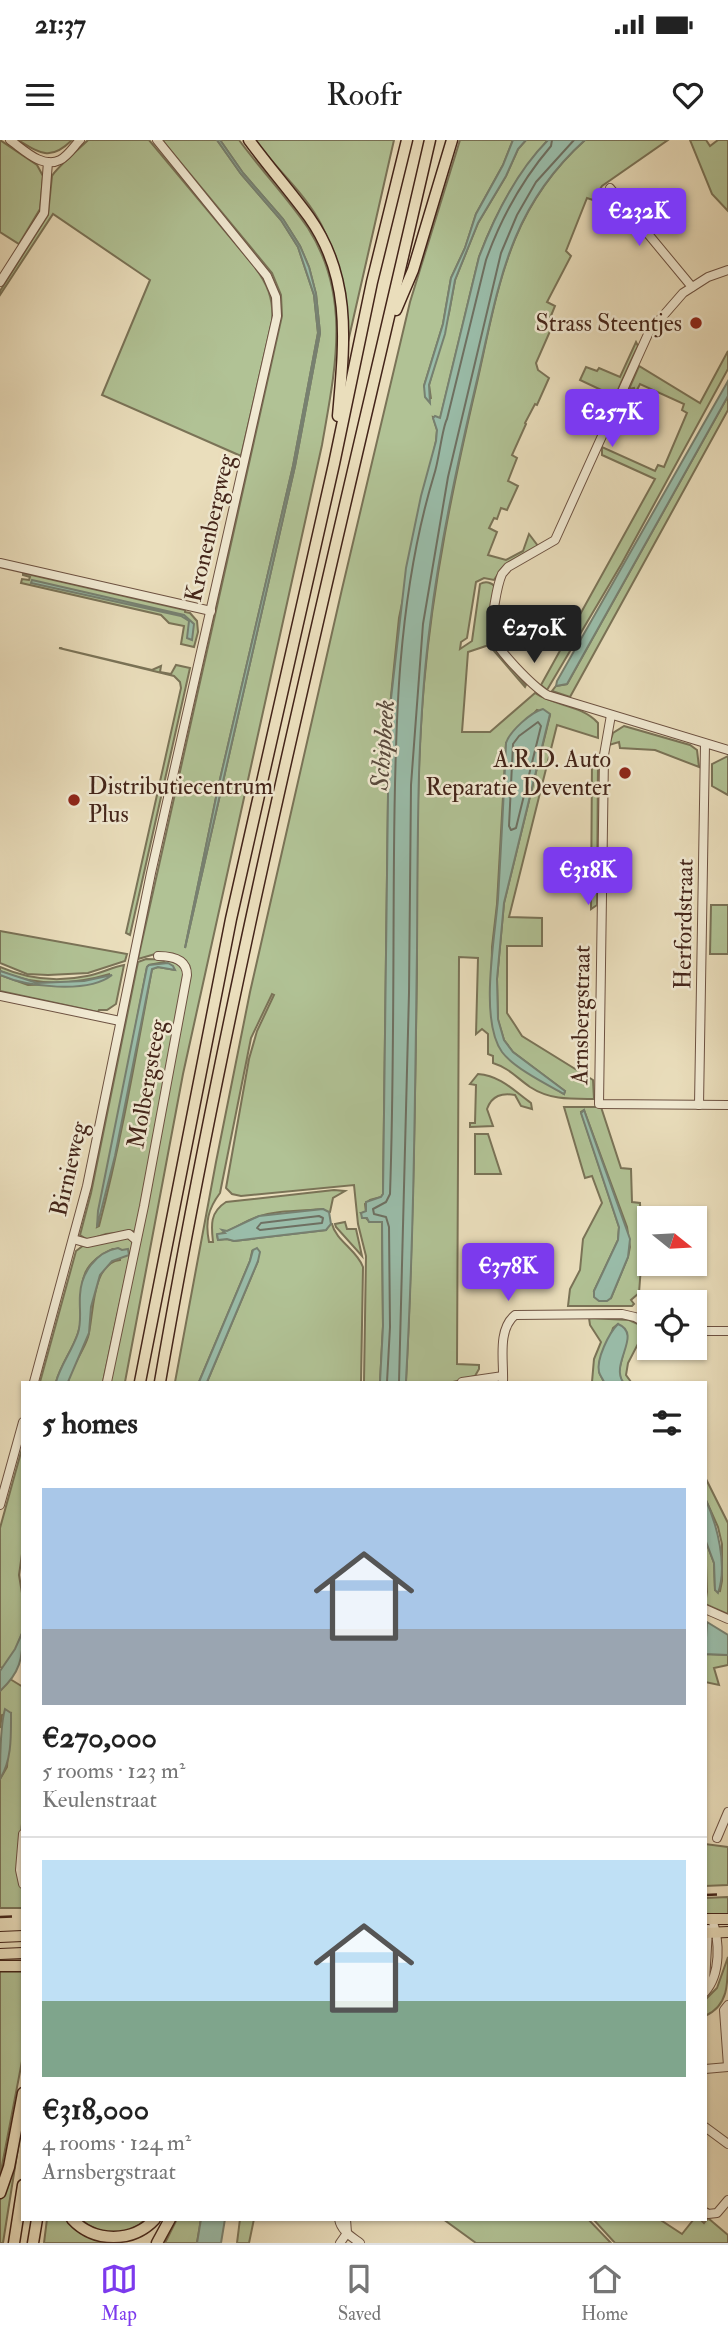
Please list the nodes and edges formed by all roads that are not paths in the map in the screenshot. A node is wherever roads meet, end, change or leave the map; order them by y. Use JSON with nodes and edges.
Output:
{"nodes":[{"id":1,"x":10,"y":140,"type":"edge"},
{"id":2,"x":80,"y":140,"type":"edge"},
{"id":3,"x":156,"y":140,"type":"edge"},
{"id":4,"x":249,"y":140,"type":"edge"},
{"id":5,"x":407,"y":140,"type":"edge"},
{"id":6,"x":430,"y":140,"type":"edge"},
{"id":7,"x":452,"y":140,"type":"edge"},
{"id":8,"x":48,"y":162,"type":"junction"},
{"id":9,"x":610,"y":188,"type":"dead end"},
{"id":10,"x":728,"y":270,"type":"edge"},
{"id":11,"x":0,"y":282,"type":"edge"},
{"id":12,"x":692,"y":287,"type":"junction"},
{"id":13,"x":384,"y":341,"type":"junction"},
{"id":14,"x":334,"y":464,"type":"junction"},
{"id":15,"x":0,"y":564,"type":"edge"},
{"id":16,"x":211,"y":611,"type":"junction"},
{"id":17,"x":611,"y":715,"type":"junction"},
{"id":18,"x":705,"y":744,"type":"junction"},
{"id":19,"x":728,"y":750,"type":"edge"},
{"id":20,"x":158,"y":956,"type":"dead end"},
{"id":21,"x":132,"y":962,"type":"joint"},
{"id":22,"x":0,"y":996,"type":"edge"},
{"id":23,"x":120,"y":1021,"type":"junction"},
{"id":24,"x":699,"y":1105,"type":"junction"},
{"id":25,"x":728,"y":1105,"type":"edge"},
{"id":26,"x":73,"y":1239,"type":"junction"},
{"id":27,"x":136,"y":1240,"type":"junction"},
{"id":28,"x":637,"y":1318,"type":"edge"},
{"id":29,"x":707,"y":1331,"type":"edge"},
{"id":30,"x":728,"y":1331,"type":"edge"},
{"id":31,"x":503,"y":1379,"type":"edge"},
{"id":32,"x":34,"y":1381,"type":"edge"},
{"id":33,"x":107,"y":1381,"type":"edge"},
{"id":34,"x":140,"y":1381,"type":"edge"},
{"id":35,"x":160,"y":1381,"type":"edge"},
{"id":36,"x":476,"y":1381,"type":"edge"},
{"id":37,"x":21,"y":1429,"type":"edge"},
{"id":38,"x":0,"y":1505,"type":"edge"},
{"id":39,"x":707,"y":1610,"type":"edge"},
{"id":40,"x":728,"y":1619,"type":"edge"},
{"id":41,"x":728,"y":1812,"type":"edge"},
{"id":42,"x":717,"y":1838,"type":"dead end"},
{"id":43,"x":709,"y":1919,"type":"edge"},
{"id":44,"x":728,"y":1919,"type":"edge"},
{"id":45,"x":714,"y":1933,"type":"edge"},
{"id":46,"x":21,"y":1936,"type":"edge"},
{"id":47,"x":0,"y":1937,"type":"edge"},
{"id":48,"x":707,"y":1950,"type":"edge"},
{"id":49,"x":21,"y":1953,"type":"edge"},
{"id":50,"x":0,"y":1954,"type":"edge"},
{"id":51,"x":0,"y":1966,"type":"edge"},
{"id":52,"x":21,"y":1966,"type":"edge"},
{"id":53,"x":707,"y":1989,"type":"edge"},
{"id":54,"x":728,"y":2005,"type":"edge"},
{"id":55,"x":728,"y":2066,"type":"edge"},
{"id":56,"x":707,"y":2069,"type":"edge"},
{"id":57,"x":21,"y":2103,"type":"edge"},
{"id":58,"x":707,"y":2128,"type":"edge"},
{"id":59,"x":728,"y":2144,"type":"edge"},
{"id":60,"x":0,"y":2193,"type":"edge"},
{"id":61,"x":21,"y":2198,"type":"edge"},
{"id":62,"x":728,"y":2200,"type":"edge"},
{"id":63,"x":707,"y":2213,"type":"edge"},
{"id":64,"x":37,"y":2221,"type":"edge"},
{"id":65,"x":74,"y":2221,"type":"edge"},
{"id":66,"x":153,"y":2221,"type":"edge"},
{"id":67,"x":169,"y":2221,"type":"edge"},
{"id":68,"x":339,"y":2221,"type":"edge"},
{"id":69,"x":346,"y":2221,"type":"edge"},
{"id":70,"x":347,"y":2233,"type":"junction"},
{"id":71,"x":14,"y":2243,"type":"edge"},
{"id":72,"x":33,"y":2243,"type":"edge"},
{"id":73,"x":157,"y":2243,"type":"edge"},
{"id":74,"x":340,"y":2243,"type":"edge"},
{"id":75,"x":360,"y":2243,"type":"edge"}],
"edges":[{"from":1,"to":8,"type":"street"},
{"from":2,"to":8,"type":"street"},
{"from":3,"to":16,"type":"street","name":"Kronenbergweg"},
{"from":4,"to":14,"type":"highway"},
{"from":5,"to":14,"type":"highway"},
{"from":6,"to":13,"type":"highway"},
{"from":7,"to":13,"type":"highway"},
{"from":8,"to":11,"type":"street"},
{"from":9,"to":12,"type":"street"},
{"from":10,"to":12,"type":"street"},
{"from":12,"to":17,"type":"street"},
{"from":13,"to":35,"type":"highway"},
{"from":14,"to":34,"type":"highway"},
{"from":15,"to":16,"type":"street"},
{"from":16,"to":21,"type":"street","name":"Kronenbergweg"},
{"from":17,"to":18,"type":"street"},
{"from":17,"to":24,"type":"street","name":"Arnsbergstraat"},
{"from":18,"to":19,"type":"street"},
{"from":18,"to":24,"type":"street","name":"Herfordstraat"},
{"from":20,"to":27,"type":"street","name":"Molbergsteeg"},
{"from":21,"to":23,"type":"street","name":"Birnieweg"},
{"from":22,"to":23,"type":"street"},
{"from":23,"to":26,"type":"street","name":"Birnieweg"},
{"from":24,"to":25,"type":"street","name":"Arnsbergstraat"},
{"from":26,"to":27,"type":"street"},
{"from":26,"to":32,"type":"street","name":"Birnieweg"},
{"from":27,"to":33,"type":"street","name":"Molbergsteeg"},
{"from":28,"to":31,"type":"street"},
{"from":29,"to":30,"type":"street"},
{"from":31,"to":36,"type":"street"},
{"from":37,"to":38,"type":"street"},
{"from":39,"to":40,"type":"street"},
{"from":41,"to":42,"type":"street"},
{"from":43,"to":44,"type":"main road"},
{"from":43,"to":45,"type":"street"},
{"from":45,"to":48,"type":"street"},
{"from":45,"to":53,"type":"street"},
{"from":46,"to":47,"type":"main road"},
{"from":49,"to":50,"type":"main road"},
{"from":51,"to":52,"type":"highway"},
{"from":54,"to":55,"type":"street"},
{"from":55,"to":56,"type":"street"},
{"from":57,"to":60,"type":"highway"},
{"from":58,"to":59,"type":"street"},
{"from":61,"to":71,"type":"highway"},
{"from":62,"to":63,"type":"street"},
{"from":64,"to":72,"type":"highway"},
{"from":65,"to":66,"type":"highway"},
{"from":67,"to":73,"type":"highway"},
{"from":68,"to":70,"type":"street"},
{"from":69,"to":70,"type":"street"},
{"from":70,"to":74,"type":"street"},
{"from":70,"to":75,"type":"street"}]}
